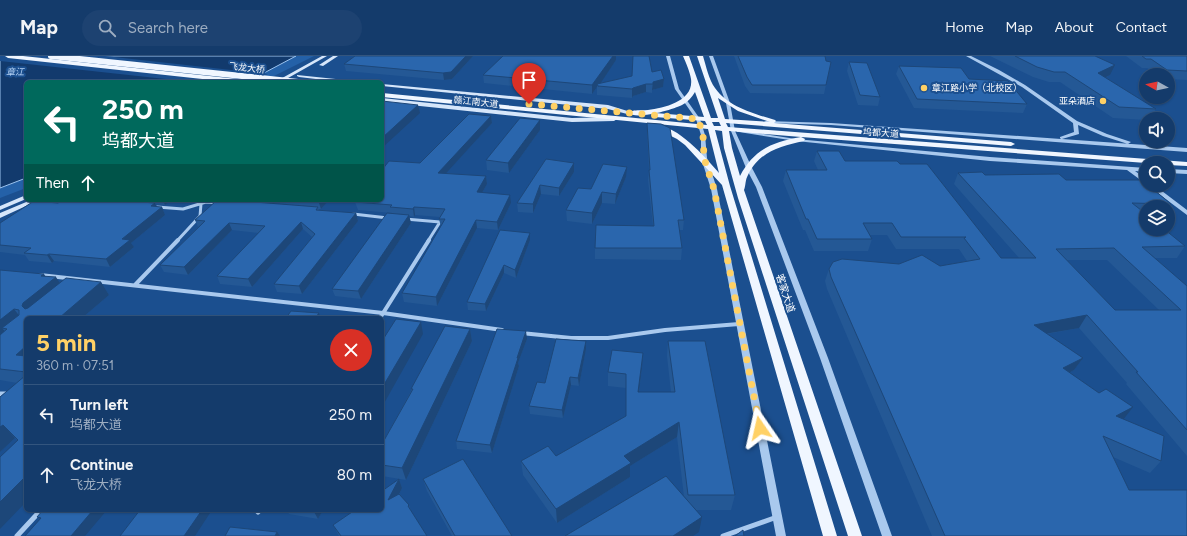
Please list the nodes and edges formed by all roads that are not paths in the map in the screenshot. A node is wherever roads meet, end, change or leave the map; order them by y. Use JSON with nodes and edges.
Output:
{"nodes":[{"id":1,"x":8,"y":56,"type":"edge"},
{"id":2,"x":51,"y":56,"type":"edge"},
{"id":3,"x":326,"y":56,"type":"edge"},
{"id":4,"x":336,"y":56,"type":"edge"},
{"id":5,"x":668,"y":56,"type":"edge"},
{"id":6,"x":686,"y":56,"type":"edge"},
{"id":7,"x":700,"y":56,"type":"edge"},
{"id":8,"x":711,"y":56,"type":"edge"},
{"id":9,"x":968,"y":56,"type":"edge"},
{"id":10,"x":298,"y":79,"type":"edge"},
{"id":11,"x":693,"y":79,"type":"junction"},
{"id":12,"x":229,"y":80,"type":"edge"},
{"id":13,"x":281,"y":80,"type":"edge"},
{"id":14,"x":317,"y":80,"type":"edge"},
{"id":15,"x":384,"y":85,"type":"edge"},
{"id":16,"x":709,"y":85,"type":"junction"},
{"id":17,"x":384,"y":90,"type":"edge"},
{"id":18,"x":384,"y":95,"type":"edge"},
{"id":19,"x":384,"y":100,"type":"edge"},
{"id":20,"x":685,"y":100,"type":"junction"},
{"id":21,"x":728,"y":103,"type":"junction"},
{"id":22,"x":576,"y":111,"type":"junction"},
{"id":23,"x":631,"y":113,"type":"junction"},
{"id":24,"x":617,"y":118,"type":"junction"},
{"id":25,"x":1075,"y":122,"type":"junction"},
{"id":26,"x":780,"y":123,"type":"junction"},
{"id":27,"x":705,"y":124,"type":"junction"},
{"id":28,"x":729,"y":126,"type":"junction"},
{"id":29,"x":823,"y":134,"type":"junction"},
{"id":30,"x":796,"y":140,"type":"junction"},
{"id":31,"x":1055,"y":140,"type":"junction"},
{"id":32,"x":1139,"y":144,"type":"edge"},
{"id":33,"x":1139,"y":146,"type":"edge"},
{"id":34,"x":1166,"y":148,"type":"edge"},
{"id":35,"x":1187,"y":150,"type":"edge"},
{"id":36,"x":1187,"y":157,"type":"edge"},
{"id":37,"x":704,"y":158,"type":"junction"},
{"id":38,"x":1187,"y":164,"type":"edge"},
{"id":39,"x":749,"y":168,"type":"junction"},
{"id":40,"x":1129,"y":169,"type":"junction"},
{"id":41,"x":1139,"y":170,"type":"edge"},
{"id":42,"x":1175,"y":171,"type":"edge"},
{"id":43,"x":1187,"y":172,"type":"edge"},
{"id":44,"x":1139,"y":177,"type":"edge"},
{"id":45,"x":726,"y":186,"type":"junction"},
{"id":46,"x":1159,"y":192,"type":"edge"},
{"id":47,"x":24,"y":198,"type":"edge"},
{"id":48,"x":742,"y":198,"type":"junction"},
{"id":49,"x":32,"y":202,"type":"edge"},
{"id":50,"x":222,"y":203,"type":"edge"},
{"id":51,"x":201,"y":204,"type":"junction"},
{"id":52,"x":154,"y":207,"type":"edge"},
{"id":53,"x":0,"y":208,"type":"edge"},
{"id":54,"x":1187,"y":213,"type":"edge"},
{"id":55,"x":346,"y":214,"type":"edge"},
{"id":56,"x":0,"y":216,"type":"edge"},
{"id":57,"x":393,"y":218,"type":"edge"},
{"id":58,"x":401,"y":219,"type":"edge"},
{"id":59,"x":37,"y":275,"type":"edge"},
{"id":60,"x":82,"y":280,"type":"junction"},
{"id":61,"x":76,"y":284,"type":"edge"},
{"id":62,"x":135,"y":286,"type":"junction"},
{"id":63,"x":383,"y":313,"type":"junction"},
{"id":64,"x":381,"y":316,"type":"edge"},
{"id":65,"x":739,"y":324,"type":"junction"},
{"id":66,"x":510,"y":331,"type":"edge"},
{"id":67,"x":518,"y":332,"type":"edge"},
{"id":68,"x":0,"y":394,"type":"edge"},
{"id":69,"x":0,"y":400,"type":"edge"},
{"id":70,"x":39,"y":512,"type":"edge"},
{"id":71,"x":777,"y":517,"type":"junction"},
{"id":72,"x":17,"y":536,"type":"edge"},
{"id":73,"x":723,"y":536,"type":"edge"},
{"id":74,"x":781,"y":536,"type":"edge"},
{"id":75,"x":830,"y":536,"type":"edge"},
{"id":76,"x":855,"y":536,"type":"edge"},
{"id":77,"x":887,"y":536,"type":"edge"}],
"edges":[{"from":1,"to":12,"type":"main road","name":"飞龙大桥"},
{"from":2,"to":10,"type":"main road","name":"飞龙大桥","bridge":true},
{"from":3,"to":13,"type":"main road"},
{"from":4,"to":10,"type":"main road"},
{"from":5,"to":20,"type":"street"},
{"from":6,"to":11,"type":"main road"},
{"from":7,"to":16,"type":"main road","name":"客家大道"},
{"from":8,"to":21,"type":"street"},
{"from":9,"to":25,"type":"street"},
{"from":10,"to":14,"type":"main road"},
{"from":11,"to":20,"type":"main road"},
{"from":11,"to":27,"type":"main road"},
{"from":15,"to":23,"type":"main road"},
{"from":16,"to":21,"type":"main road"},
{"from":16,"to":28,"type":"main road","name":"客家大道"},
{"from":17,"to":22,"type":"main road"},
{"from":18,"to":22,"type":"main road"},
{"from":19,"to":24,"type":"main road","name":"赣江南大道"},
{"from":20,"to":23,"type":"main road"},
{"from":20,"to":27,"type":"street"},
{"from":21,"to":26,"type":"main road"},
{"from":21,"to":28,"type":"street"},
{"from":22,"to":23,"type":"main road","name":"坞都大道"},
{"from":22,"to":24,"type":"main road","name":"坞都大道"},
{"from":23,"to":27,"type":"main road","name":"坞都大道"},
{"from":24,"to":27,"type":"main road","name":"坞都大道"},
{"from":24,"to":37,"type":"main road"},
{"from":25,"to":31,"type":"street"},
{"from":25,"to":32,"type":"street"},
{"from":26,"to":28,"type":"street"},
{"from":26,"to":29,"type":"main road"},
{"from":26,"to":31,"type":"street"},
{"from":27,"to":28,"type":"main road","name":"坞都大道"},
{"from":27,"to":37,"type":"street"},
{"from":27,"to":45,"type":"main road"},
{"from":28,"to":29,"type":"main road","name":"坞都大道"},
{"from":28,"to":30,"type":"street"},
{"from":28,"to":39,"type":"street"},
{"from":28,"to":48,"type":"main road","name":"客家大道"},
{"from":29,"to":30,"type":"main road"},
{"from":29,"to":36,"type":"main road","name":"坞都大道"},
{"from":29,"to":38,"type":"main road","name":"坞都大道"},
{"from":30,"to":39,"type":"main road"},
{"from":30,"to":40,"type":"street"},
{"from":31,"to":33,"type":"street"},
{"from":34,"to":35,"type":"street"},
{"from":37,"to":45,"type":"main road"},
{"from":37,"to":65,"type":"street"},
{"from":39,"to":48,"type":"main road"},
{"from":39,"to":77,"type":"street"},
{"from":40,"to":41,"type":"street"},
{"from":40,"to":44,"type":"street"},
{"from":42,"to":43,"type":"street"},
{"from":45,"to":75,"type":"main road"},
{"from":46,"to":54,"type":"street"},
{"from":47,"to":53,"type":"main road"},
{"from":48,"to":76,"type":"main road","name":"客家大道"},
{"from":49,"to":56,"type":"main road"},
{"from":50,"to":51,"type":"street"},
{"from":51,"to":52,"type":"street"},
{"from":51,"to":62,"type":"street"},
{"from":55,"to":57,"type":"street"},
{"from":58,"to":63,"type":"street"},
{"from":59,"to":60,"type":"street"},
{"from":60,"to":61,"type":"street"},
{"from":60,"to":62,"type":"street"},
{"from":62,"to":63,"type":"street"},
{"from":63,"to":64,"type":"street"},
{"from":63,"to":66,"type":"street"},
{"from":65,"to":67,"type":"street"},
{"from":65,"to":71,"type":"street"},
{"from":68,"to":69,"type":"street"},
{"from":70,"to":72,"type":"street"},
{"from":71,"to":73,"type":"street"},
{"from":71,"to":74,"type":"street"}]}
